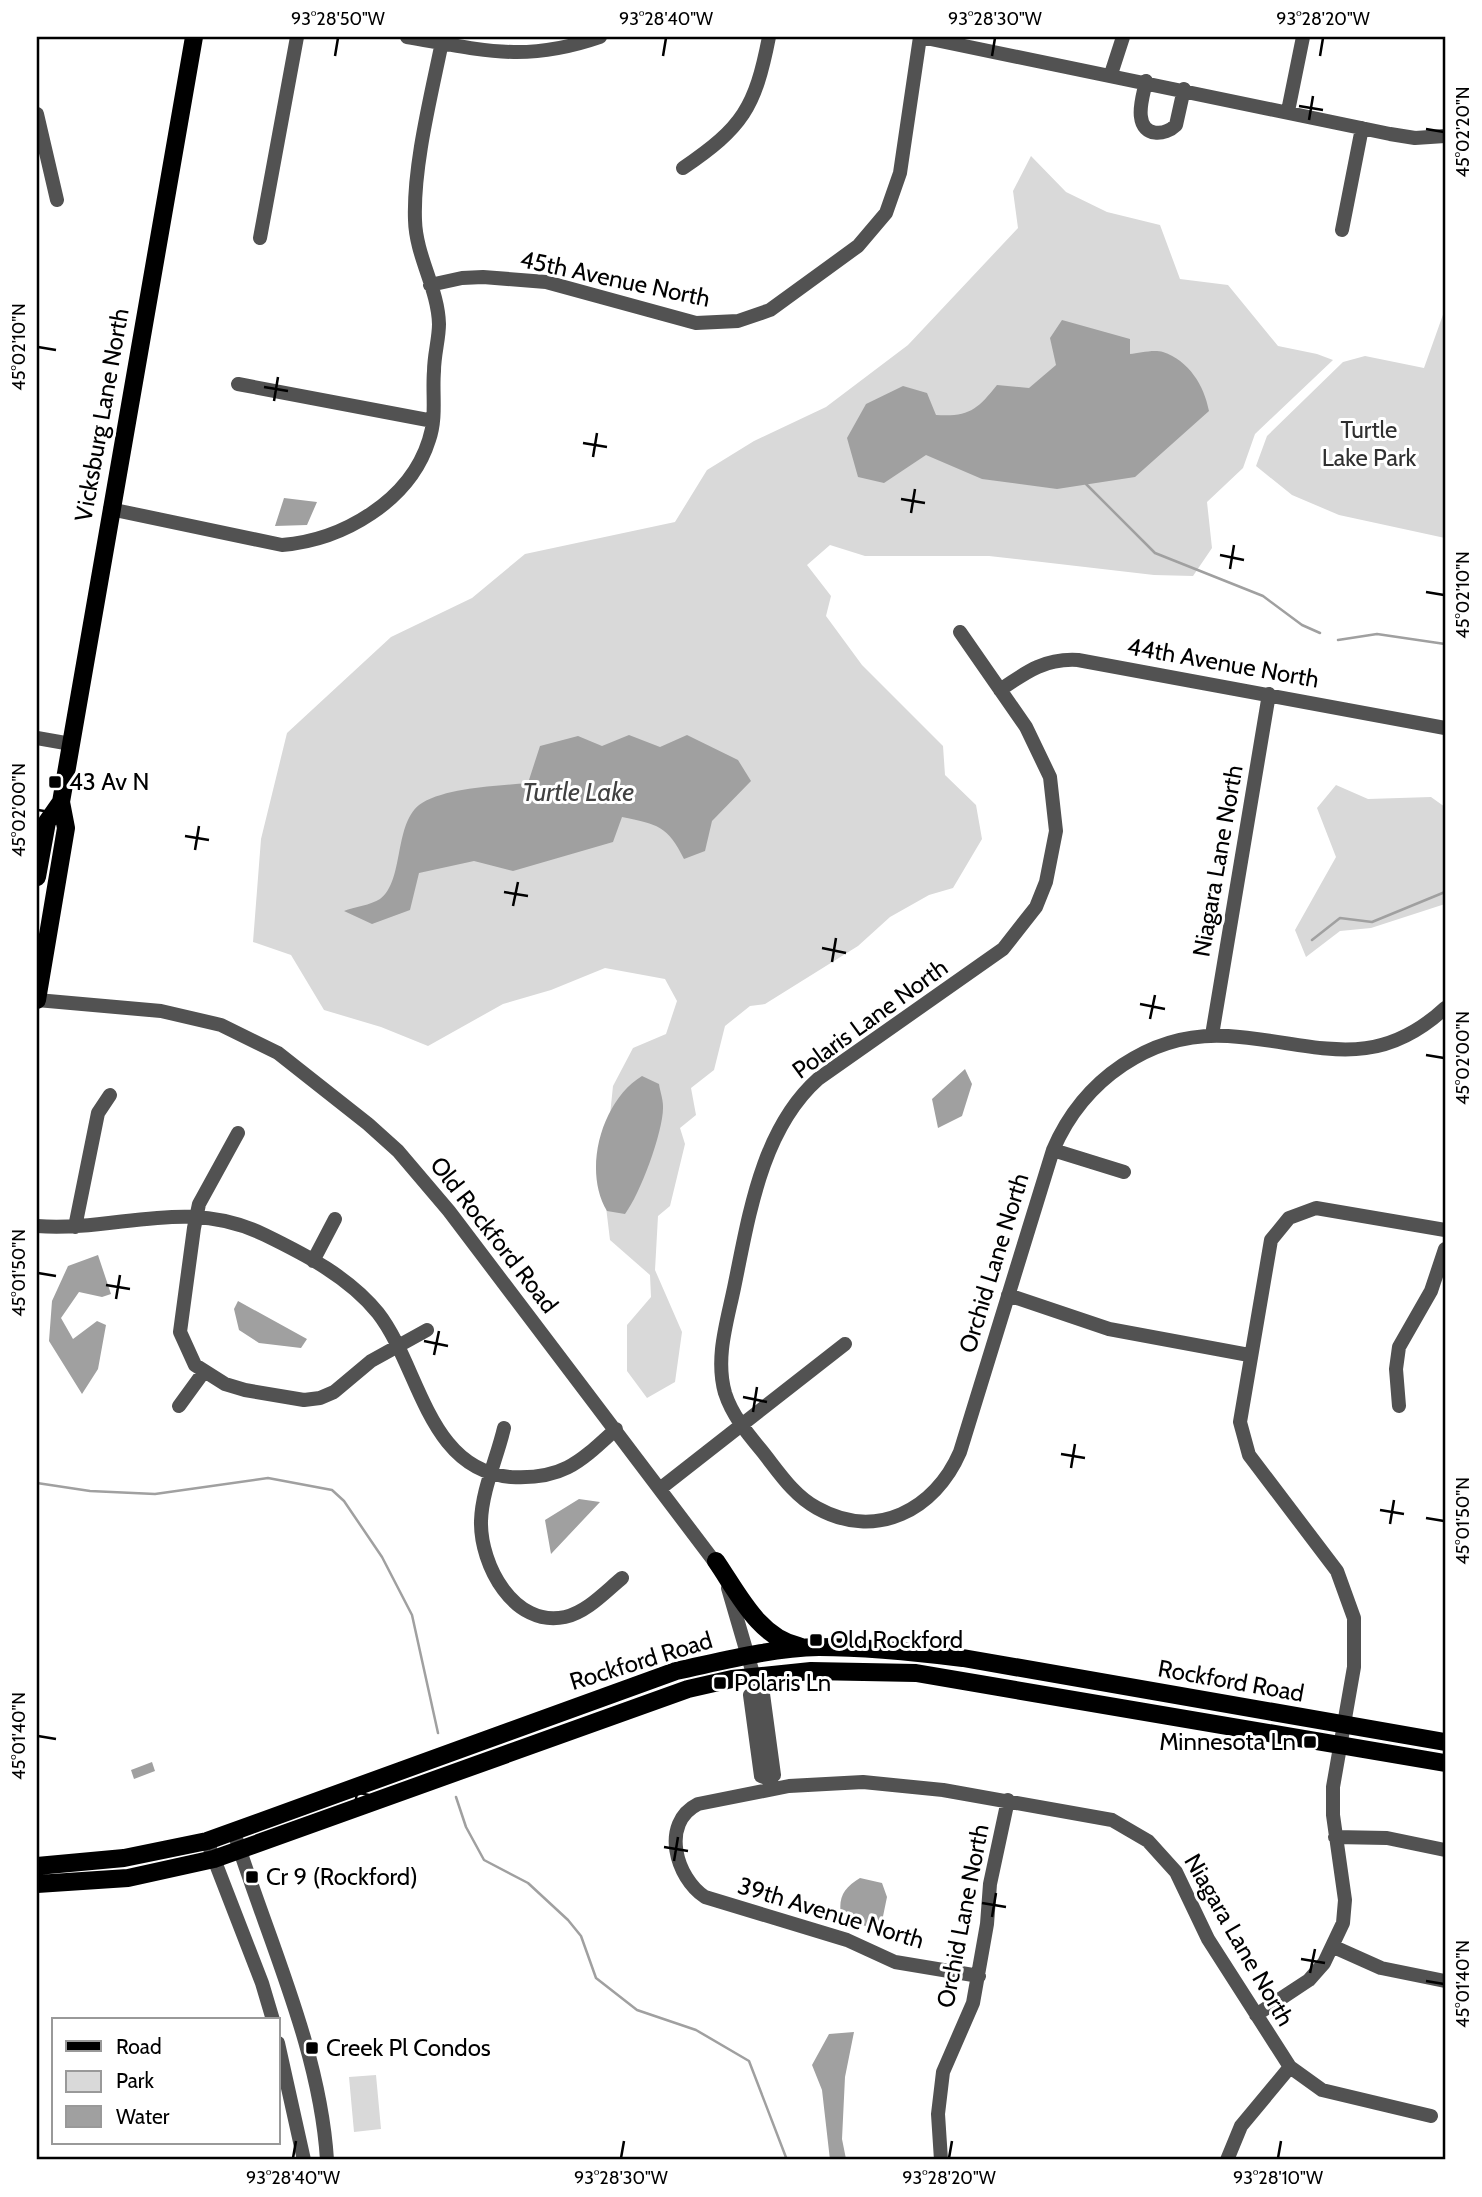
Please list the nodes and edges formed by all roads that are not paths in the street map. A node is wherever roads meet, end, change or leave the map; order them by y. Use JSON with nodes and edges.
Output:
{"nodes":[{"id":1,"x":194,"y":37,"type":"edge"},
{"id":2,"x":297,"y":37,"type":"edge"},
{"id":3,"x":407,"y":37,"type":"edge"},
{"id":4,"x":600,"y":37,"type":"edge"},
{"id":5,"x":769,"y":37,"type":"edge"},
{"id":6,"x":921,"y":37,"type":"edge"},
{"id":7,"x":1123,"y":37,"type":"edge"},
{"id":8,"x":1303,"y":37,"type":"edge"},
{"id":9,"x":442,"y":40,"type":"edge"},
{"id":10,"x":975,"y":42,"type":"edge"},
{"id":11,"x":1111,"y":74,"type":"junction"},
{"id":12,"x":1146,"y":81,"type":"junction"},
{"id":13,"x":1184,"y":89,"type":"junction"},
{"id":14,"x":1288,"y":111,"type":"junction"},
{"id":15,"x":37,"y":114,"type":"edge"},
{"id":16,"x":1362,"y":128,"type":"junction"},
{"id":17,"x":1445,"y":136,"type":"edge"},
{"id":18,"x":683,"y":168,"type":"dead end"},
{"id":19,"x":57,"y":200,"type":"dead end"},
{"id":20,"x":1342,"y":230,"type":"dead end"},
{"id":21,"x":260,"y":238,"type":"dead end"},
{"id":22,"x":430,"y":285,"type":"junction"},
{"id":23,"x":239,"y":384,"type":"dead end"},
{"id":24,"x":433,"y":421,"type":"junction"},
{"id":25,"x":110,"y":509,"type":"junction"},
{"id":26,"x":960,"y":632,"type":"dead end"},
{"id":27,"x":1000,"y":690,"type":"junction"},
{"id":28,"x":1269,"y":694,"type":"junction"},
{"id":29,"x":1445,"y":728,"type":"edge"},
{"id":30,"x":37,"y":738,"type":"edge"},
{"id":31,"x":71,"y":744,"type":"junction"},
{"id":32,"x":61,"y":802,"type":"junction"},
{"id":33,"x":37,"y":877,"type":"edge"},
{"id":34,"x":37,"y":1000,"type":"edge"},
{"id":35,"x":1445,"y":1008,"type":"edge"},
{"id":36,"x":1212,"y":1035,"type":"junction"},
{"id":37,"x":110,"y":1095,"type":"dead end"},
{"id":38,"x":238,"y":1133,"type":"dead end"},
{"id":39,"x":1053,"y":1150,"type":"junction"},
{"id":40,"x":1124,"y":1172,"type":"dead end"},
{"id":41,"x":196,"y":1216,"type":"junction"},
{"id":42,"x":335,"y":1219,"type":"dead end"},
{"id":43,"x":37,"y":1226,"type":"edge"},
{"id":44,"x":75,"y":1227,"type":"junction"},
{"id":45,"x":1445,"y":1230,"type":"edge"},
{"id":46,"x":1445,"y":1249,"type":"edge"},
{"id":47,"x":313,"y":1261,"type":"junction"},
{"id":48,"x":1008,"y":1295,"type":"junction"},
{"id":49,"x":427,"y":1330,"type":"dead end"},
{"id":50,"x":845,"y":1343,"type":"dead end"},
{"id":51,"x":399,"y":1347,"type":"junction"},
{"id":52,"x":1249,"y":1355,"type":"junction"},
{"id":53,"x":204,"y":1373,"type":"junction"},
{"id":54,"x":179,"y":1406,"type":"dead end"},
{"id":55,"x":1399,"y":1406,"type":"dead end"},
{"id":56,"x":741,"y":1424,"type":"junction"},
{"id":57,"x":504,"y":1428,"type":"dead end"},
{"id":58,"x":616,"y":1429,"type":"junction"},
{"id":59,"x":493,"y":1474,"type":"junction"},
{"id":60,"x":661,"y":1488,"type":"junction"},
{"id":61,"x":849,"y":1520,"type":"joint"},
{"id":62,"x":716,"y":1561,"type":"junction"},
{"id":63,"x":622,"y":1577,"type":"dead end"},
{"id":64,"x":817,"y":1647,"type":"junction"},
{"id":65,"x":749,"y":1656,"type":"junction"},
{"id":66,"x":755,"y":1684,"type":"junction"},
{"id":67,"x":1342,"y":1725,"type":"junction"},
{"id":68,"x":1445,"y":1742,"type":"edge"},
{"id":69,"x":1338,"y":1746,"type":"junction"},
{"id":70,"x":1445,"y":1763,"type":"edge"},
{"id":71,"x":770,"y":1784,"type":"junction"},
{"id":72,"x":1008,"y":1800,"type":"junction"},
{"id":73,"x":234,"y":1832,"type":"junction"},
{"id":74,"x":1335,"y":1837,"type":"junction"},
{"id":75,"x":207,"y":1841,"type":"junction"},
{"id":76,"x":1445,"y":1850,"type":"edge"},
{"id":77,"x":240,"y":1851,"type":"junction"},
{"id":78,"x":214,"y":1860,"type":"junction"},
{"id":79,"x":37,"y":1866,"type":"edge"},
{"id":80,"x":684,"y":1871,"type":"joint"},
{"id":81,"x":37,"y":1884,"type":"edge"},
{"id":82,"x":1334,"y":1947,"type":"junction"},
{"id":83,"x":979,"y":1976,"type":"junction"},
{"id":84,"x":1445,"y":1981,"type":"edge"},
{"id":85,"x":1256,"y":2015,"type":"junction"},
{"id":86,"x":272,"y":2018,"type":"edge"},
{"id":87,"x":280,"y":2052,"type":"edge"},
{"id":88,"x":1290,"y":2067,"type":"junction"},
{"id":89,"x":1431,"y":2116,"type":"dead end"},
{"id":90,"x":304,"y":2160,"type":"edge"},
{"id":91,"x":327,"y":2160,"type":"edge"},
{"id":92,"x":942,"y":2160,"type":"edge"},
{"id":93,"x":1227,"y":2160,"type":"edge"}],
"edges":[{"from":1,"to":25,"type":"main road","name":"Vicksburg Lane North"},
{"from":2,"to":21,"type":"street"},
{"from":3,"to":9,"type":"street"},
{"from":4,"to":9,"type":"street"},
{"from":5,"to":18,"type":"street"},
{"from":6,"to":10,"type":"street"},
{"from":6,"to":22,"type":"street","name":"45th Avenue North"},
{"from":7,"to":11,"type":"street"},
{"from":8,"to":14,"type":"street"},
{"from":9,"to":22,"type":"street"},
{"from":10,"to":11,"type":"street"},
{"from":11,"to":12,"type":"street"},
{"from":12,"to":13,"type":"street"},
{"from":12,"to":13,"type":"street"},
{"from":13,"to":14,"type":"street"},
{"from":14,"to":16,"type":"street"},
{"from":15,"to":19,"type":"street"},
{"from":16,"to":17,"type":"street"},
{"from":16,"to":20,"type":"street"},
{"from":22,"to":24,"type":"street"},
{"from":23,"to":24,"type":"street"},
{"from":24,"to":25,"type":"street"},
{"from":25,"to":31,"type":"main road","name":"Vicksburg Lane North"},
{"from":26,"to":27,"type":"street","name":"Polaris Lane North"},
{"from":27,"to":28,"type":"street","name":"44th Avenue North"},
{"from":27,"to":56,"type":"street","name":"Polaris Lane North"},
{"from":28,"to":29,"type":"street","name":"44th Avenue North"},
{"from":28,"to":36,"type":"street","name":"Niagara Lane North"},
{"from":30,"to":31,"type":"street"},
{"from":31,"to":32,"type":"main road","name":"Vicksburg Lane North"},
{"from":32,"to":33,"type":"main road","name":"Vicksburg Lane North"},
{"from":32,"to":34,"type":"main road","name":"Vicksburg Lane North"},
{"from":34,"to":58,"type":"street","name":"Old Rockford Road"},
{"from":35,"to":36,"type":"street","name":"Orchid Lane North"},
{"from":36,"to":39,"type":"street","name":"Orchid Lane North"},
{"from":37,"to":44,"type":"street"},
{"from":38,"to":41,"type":"street"},
{"from":39,"to":40,"type":"street"},
{"from":39,"to":48,"type":"street","name":"Orchid Lane North"},
{"from":41,"to":44,"type":"street"},
{"from":41,"to":47,"type":"street"},
{"from":41,"to":53,"type":"street"},
{"from":42,"to":47,"type":"street"},
{"from":43,"to":44,"type":"street"},
{"from":45,"to":52,"type":"street"},
{"from":46,"to":55,"type":"street"},
{"from":47,"to":51,"type":"street"},
{"from":48,"to":52,"type":"street"},
{"from":48,"to":61,"type":"street","name":"Orchid Lane North"},
{"from":49,"to":51,"type":"street"},
{"from":50,"to":56,"type":"street"},
{"from":51,"to":53,"type":"street"},
{"from":51,"to":59,"type":"street"},
{"from":52,"to":67,"type":"street"},
{"from":53,"to":54,"type":"street"},
{"from":56,"to":60,"type":"street"},
{"from":56,"to":61,"type":"street","name":"Polaris Lane North"},
{"from":57,"to":59,"type":"street"},
{"from":58,"to":59,"type":"street"},
{"from":58,"to":60,"type":"street","name":"Old Rockford Road"},
{"from":59,"to":63,"type":"street"},
{"from":60,"to":62,"type":"street","name":"Old Rockford Road"},
{"from":62,"to":64,"type":"main road"},
{"from":62,"to":65,"type":"street","name":"Old Rockford Road"},
{"from":64,"to":65,"type":"main road","name":"Rockford Road"},
{"from":64,"to":67,"type":"main road","name":"Rockford Road"},
{"from":65,"to":66,"type":"street","name":"Old Rockford Road"},
{"from":65,"to":73,"type":"main road","name":"Rockford Road"},
{"from":66,"to":69,"type":"main road","name":"Rockford Road"},
{"from":66,"to":71,"type":"street","name":"Old Rockford Road"},
{"from":66,"to":77,"type":"main road","name":"Rockford Road"},
{"from":67,"to":68,"type":"main road","name":"Rockford Road"},
{"from":67,"to":69,"type":"street"},
{"from":69,"to":70,"type":"main road","name":"Rockford Road"},
{"from":69,"to":74,"type":"street"},
{"from":71,"to":72,"type":"street","name":"Niagara Lane North"},
{"from":71,"to":80,"type":"street","name":"Niagara Lane North"},
{"from":72,"to":83,"type":"street","name":"Orchid Lane North"},
{"from":72,"to":85,"type":"street","name":"Niagara Lane North"},
{"from":73,"to":75,"type":"main road","name":"Rockford Road"},
{"from":73,"to":77,"type":"street"},
{"from":74,"to":76,"type":"street"},
{"from":74,"to":82,"type":"street"},
{"from":75,"to":78,"type":"street"},
{"from":75,"to":79,"type":"main road","name":"Rockford Road"},
{"from":77,"to":78,"type":"main road","name":"Rockford Road"},
{"from":77,"to":91,"type":"street"},
{"from":78,"to":81,"type":"main road","name":"Rockford Road"},
{"from":78,"to":86,"type":"street"},
{"from":80,"to":83,"type":"street","name":"39th Avenue North"},
{"from":82,"to":84,"type":"street"},
{"from":82,"to":85,"type":"street"},
{"from":83,"to":92,"type":"street","name":"Orchid Lane North"},
{"from":85,"to":88,"type":"street","name":"Niagara Lane North"},
{"from":87,"to":90,"type":"street"},
{"from":88,"to":89,"type":"street"},
{"from":88,"to":93,"type":"street"}]}
